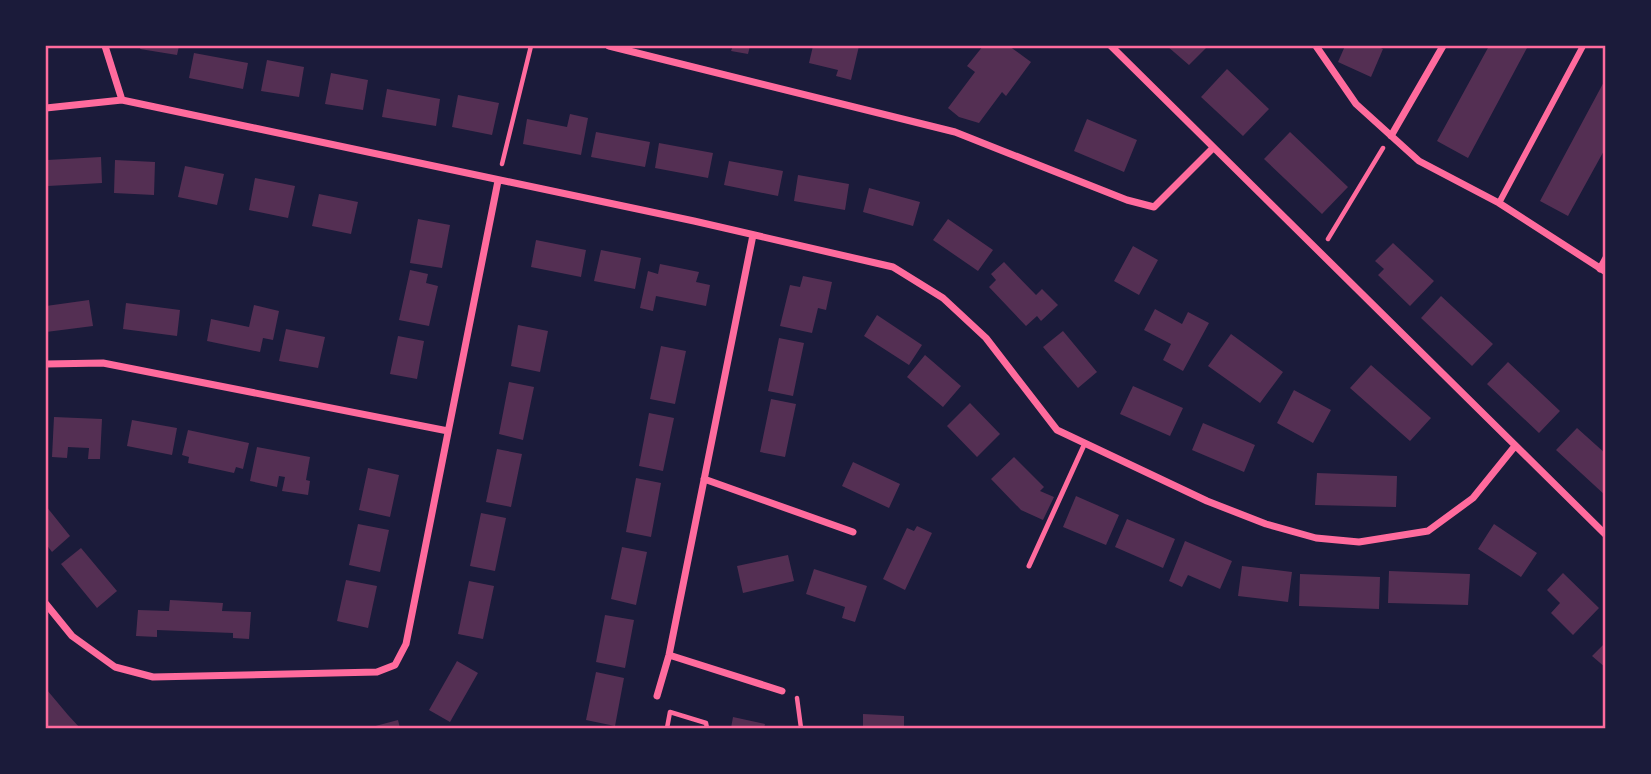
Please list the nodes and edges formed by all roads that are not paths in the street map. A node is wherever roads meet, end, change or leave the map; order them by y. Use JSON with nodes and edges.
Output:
{"nodes":[{"id":1,"x":105,"y":46,"type":"edge"},
{"id":2,"x":609,"y":46,"type":"edge"},
{"id":3,"x":1111,"y":46,"type":"edge"},
{"id":4,"x":1316,"y":46,"type":"edge"},
{"id":5,"x":1443,"y":46,"type":"edge"},
{"id":6,"x":1583,"y":46,"type":"edge"},
{"id":7,"x":122,"y":100,"type":"junction"},
{"id":8,"x":46,"y":108,"type":"edge"},
{"id":9,"x":1391,"y":136,"type":"junction"},
{"id":10,"x":1213,"y":148,"type":"junction"},
{"id":11,"x":498,"y":181,"type":"junction"},
{"id":12,"x":1499,"y":204,"type":"junction"},
{"id":13,"x":753,"y":235,"type":"junction"},
{"id":14,"x":1605,"y":258,"type":"edge"},
{"id":15,"x":1603,"y":270,"type":"edge"},
{"id":16,"x":46,"y":364,"type":"edge"},
{"id":17,"x":448,"y":431,"type":"junction"},
{"id":18,"x":1085,"y":443,"type":"junction"},
{"id":19,"x":1515,"y":446,"type":"junction"},
{"id":20,"x":704,"y":479,"type":"junction"},
{"id":21,"x":853,"y":532,"type":"dead end"},
{"id":22,"x":1605,"y":535,"type":"edge"},
{"id":23,"x":1029,"y":566,"type":"dead end"},
{"id":24,"x":46,"y":604,"type":"edge"},
{"id":25,"x":669,"y":655,"type":"junction"},
{"id":26,"x":782,"y":691,"type":"road end"},
{"id":27,"x":657,"y":696,"type":"dead end"}],
"edges":[{"from":1,"to":7,"type":"street"},
{"from":2,"to":10,"type":"street"},
{"from":3,"to":10,"type":"street"},
{"from":4,"to":9,"type":"street"},
{"from":5,"to":9,"type":"street"},
{"from":6,"to":12,"type":"street"},
{"from":7,"to":8,"type":"street"},
{"from":7,"to":11,"type":"street"},
{"from":9,"to":12,"type":"street"},
{"from":10,"to":19,"type":"street"},
{"from":11,"to":13,"type":"street"},
{"from":11,"to":17,"type":"street"},
{"from":12,"to":15,"type":"street"},
{"from":13,"to":18,"type":"street"},
{"from":13,"to":20,"type":"street"},
{"from":14,"to":15,"type":"street"},
{"from":16,"to":17,"type":"street"},
{"from":17,"to":24,"type":"street"},
{"from":18,"to":19,"type":"street"},
{"from":18,"to":23,"type":"lane"},
{"from":19,"to":22,"type":"street"},
{"from":20,"to":21,"type":"street"},
{"from":20,"to":25,"type":"street"},
{"from":25,"to":26,"type":"street"},
{"from":25,"to":27,"type":"street"}]}
